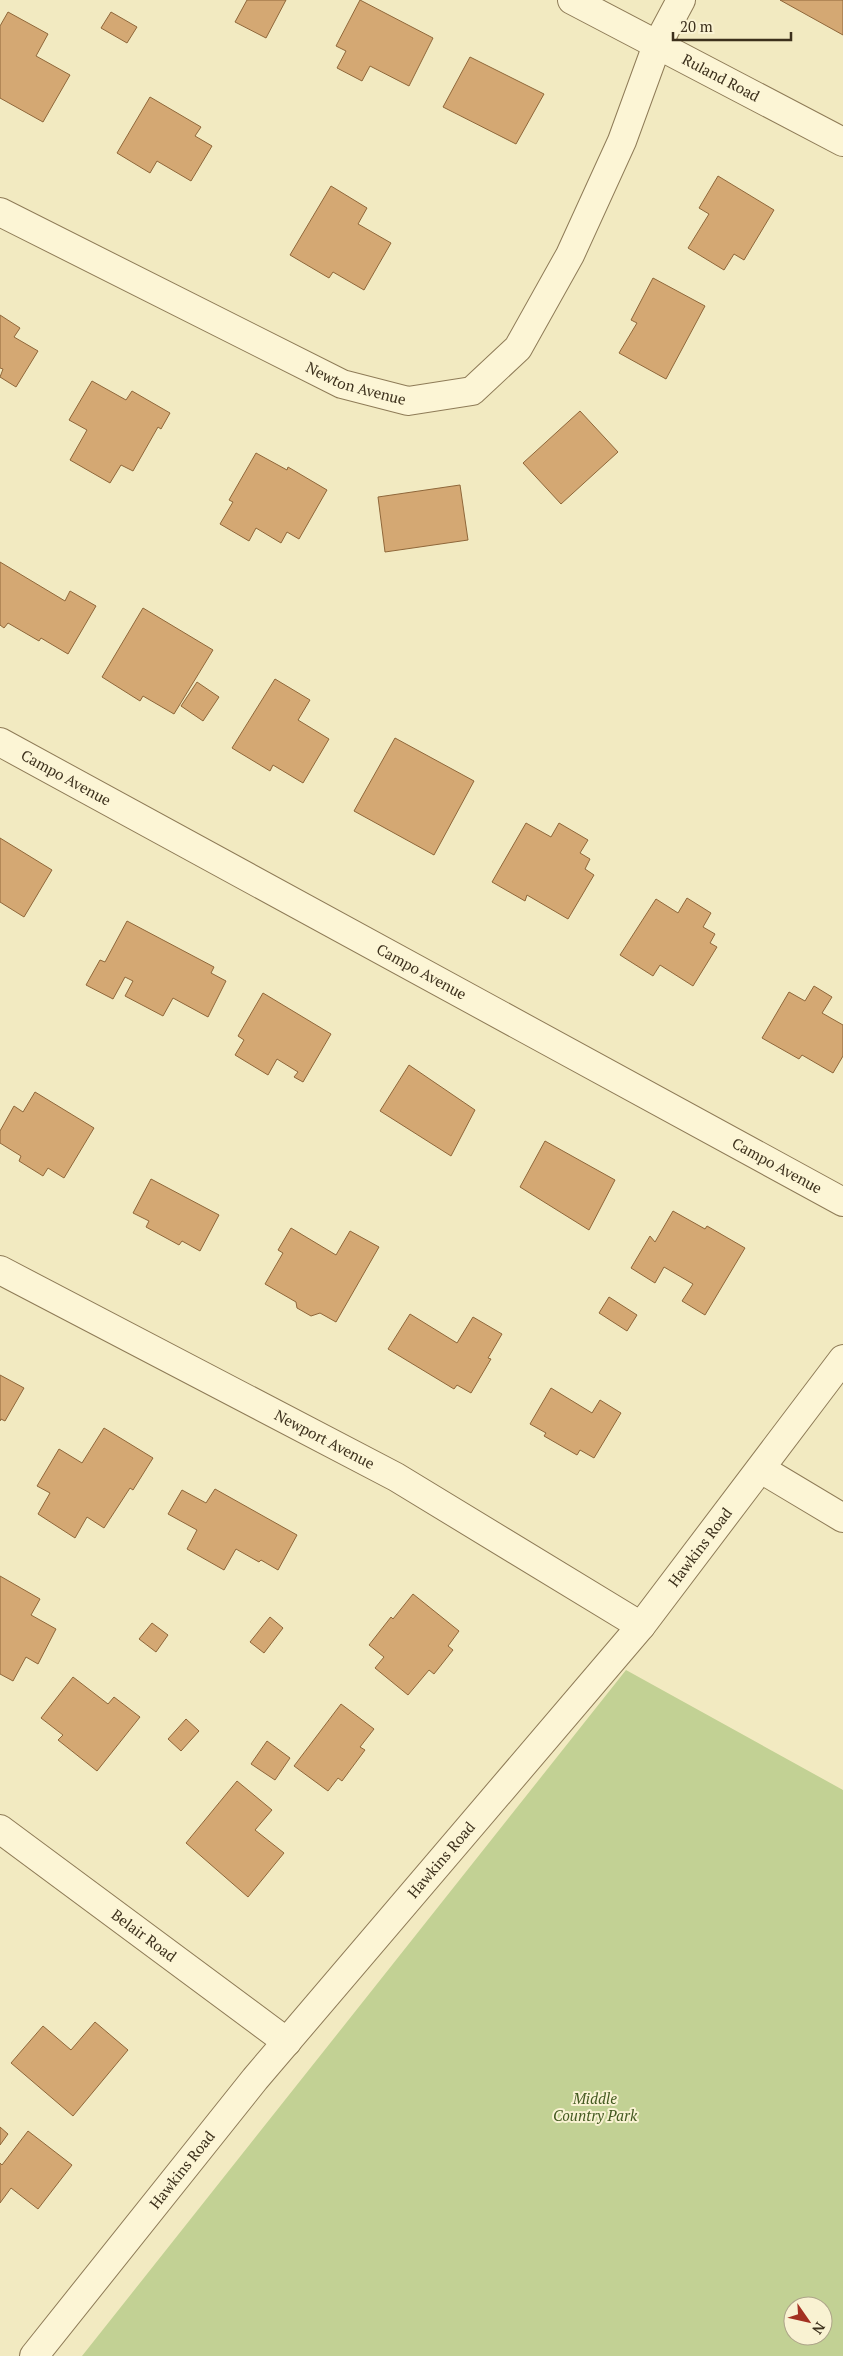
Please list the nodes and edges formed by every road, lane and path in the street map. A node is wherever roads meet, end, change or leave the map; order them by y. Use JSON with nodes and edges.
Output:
{"nodes":[{"id":1,"x":572,"y":0,"type":"edge"},
{"id":2,"x":681,"y":0,"type":"edge"},
{"id":3,"x":657,"y":45,"type":"junction"},
{"id":4,"x":843,"y":142,"type":"edge"},
{"id":5,"x":0,"y":212,"type":"edge"},
{"id":6,"x":0,"y":742,"type":"edge"},
{"id":7,"x":843,"y":1202,"type":"edge"},
{"id":8,"x":0,"y":1270,"type":"edge"},
{"id":9,"x":843,"y":1359,"type":"edge"},
{"id":10,"x":761,"y":1469,"type":"junction"},
{"id":11,"x":843,"y":1518,"type":"edge"},
{"id":12,"x":642,"y":1626,"type":"junction"},
{"id":13,"x":0,"y":1828,"type":"edge"},
{"id":14,"x":287,"y":2042,"type":"junction"},
{"id":15,"x":34,"y":2356,"type":"edge"}],
"edges":[{"from":1,"to":3,"type":"street","name":"Ruland Road"},
{"from":2,"to":3,"type":"street","name":"Newton Avenue"},
{"from":3,"to":4,"type":"street","name":"Ruland Road"},
{"from":3,"to":5,"type":"street","name":"Newton Avenue"},
{"from":6,"to":7,"type":"street","name":"Campo Avenue"},
{"from":8,"to":12,"type":"street","name":"Newport Avenue"},
{"from":9,"to":10,"type":"street","name":"Hawkins Road"},
{"from":10,"to":11,"type":"street"},
{"from":10,"to":12,"type":"street","name":"Hawkins Road"},
{"from":12,"to":14,"type":"street","name":"Hawkins Road"},
{"from":13,"to":14,"type":"street","name":"Belair Road"},
{"from":14,"to":15,"type":"street","name":"Hawkins Road"}]}
